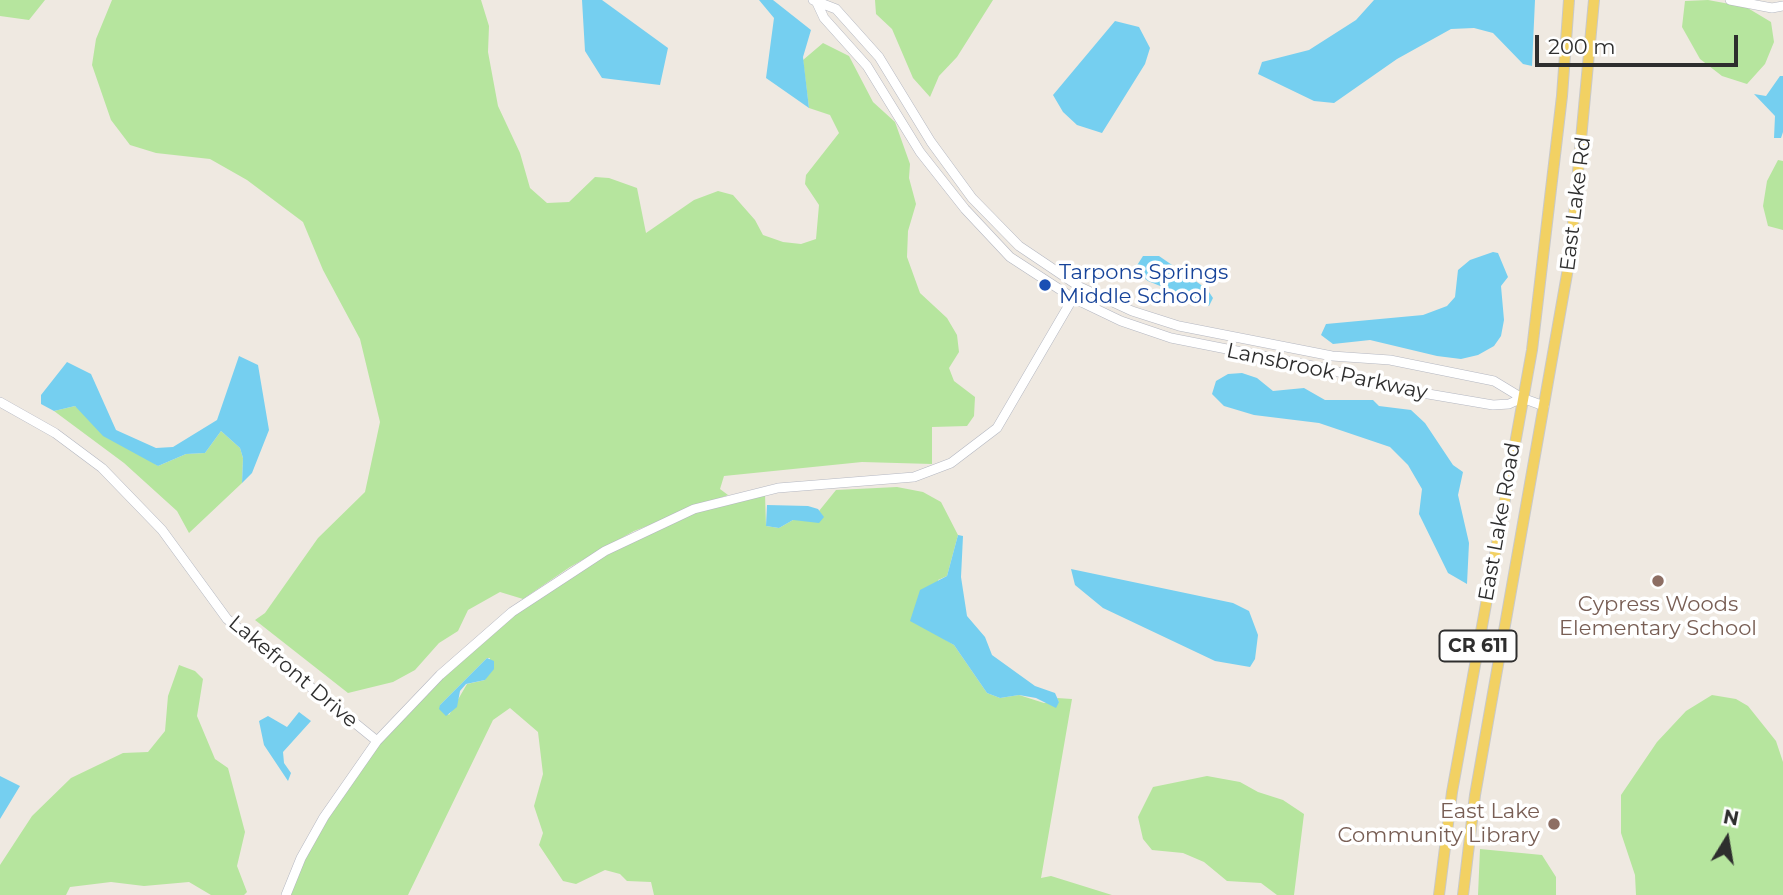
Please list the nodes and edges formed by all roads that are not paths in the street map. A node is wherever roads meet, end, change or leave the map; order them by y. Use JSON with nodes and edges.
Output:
{"nodes":[{"id":1,"x":1569,"y":0,"type":"edge"},
{"id":2,"x":1594,"y":0,"type":"edge"},
{"id":3,"x":1730,"y":0,"type":"edge"},
{"id":4,"x":815,"y":2,"type":"edge"},
{"id":5,"x":1783,"y":6,"type":"edge"},
{"id":6,"x":1073,"y":298,"type":"junction"},
{"id":7,"x":1522,"y":398,"type":"junction"},
{"id":8,"x":0,"y":402,"type":"edge"},
{"id":9,"x":1544,"y":406,"type":"junction"},
{"id":10,"x":377,"y":741,"type":"junction"},
{"id":11,"x":286,"y":895,"type":"edge"},
{"id":12,"x":1439,"y":895,"type":"edge"},
{"id":13,"x":1463,"y":895,"type":"edge"}],
"edges":[{"from":1,"to":7,"type":"main road","name":"East Lake Rd","number":"CR 611"},
{"from":2,"to":9,"type":"main road","name":"East Lake Rd","number":"CR 611"},
{"from":3,"to":5,"type":"street"},
{"from":4,"to":6,"type":"street","name":"Lansbrook Parkway"},
{"from":4,"to":7,"type":"street","name":"Lansbrook Parkway"},
{"from":6,"to":7,"type":"street","name":"Lansbrook Parkway"},
{"from":6,"to":10,"type":"street"},
{"from":7,"to":9,"type":"street"},
{"from":7,"to":12,"type":"main road","name":"East Lake Road","number":"CR 611"},
{"from":8,"to":10,"type":"street","name":"Lakefront Drive"},
{"from":9,"to":13,"type":"main road","number":"CR 611"},
{"from":10,"to":11,"type":"street"}]}
